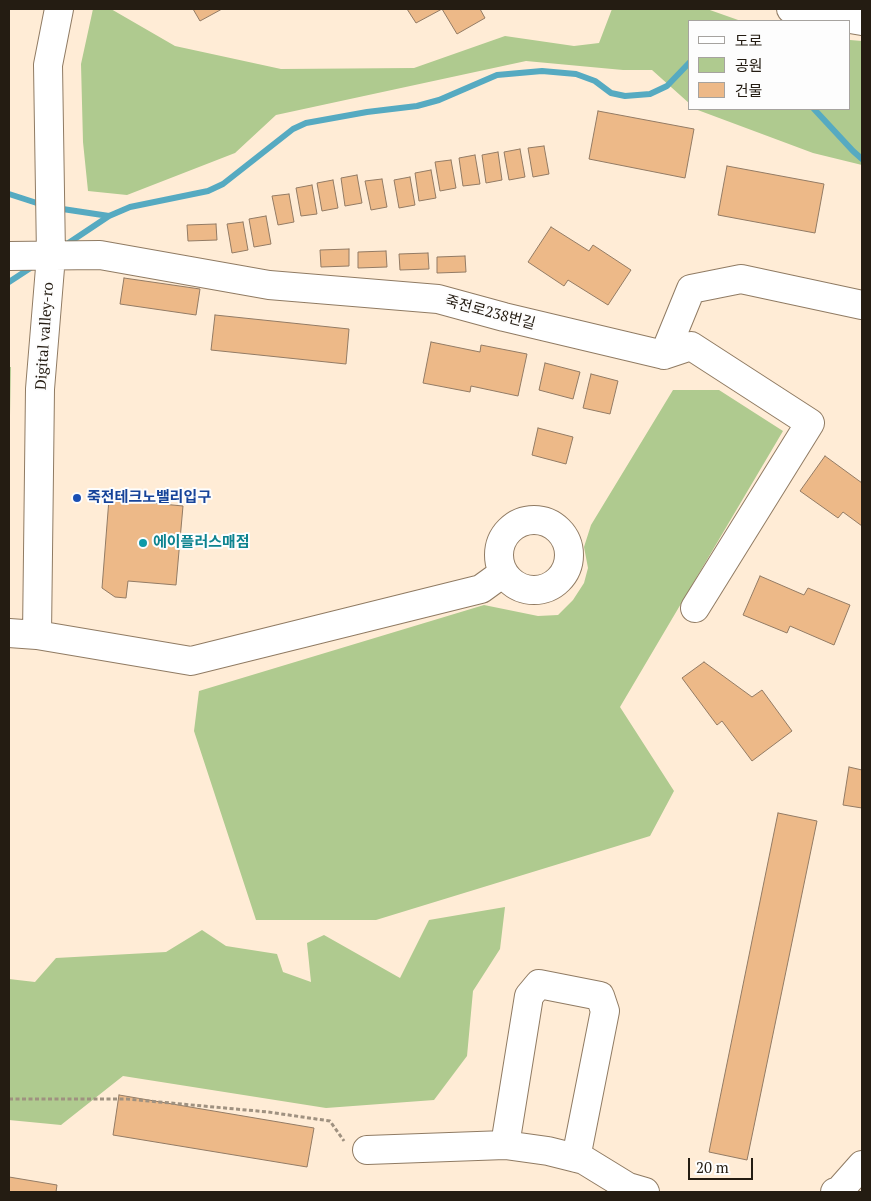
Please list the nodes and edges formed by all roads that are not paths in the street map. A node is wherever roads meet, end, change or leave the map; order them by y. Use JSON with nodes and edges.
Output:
{"nodes":[{"id":1,"x":59,"y":9,"type":"edge"},
{"id":2,"x":791,"y":9,"type":"edge"},
{"id":3,"x":862,"y":21,"type":"edge"},
{"id":4,"x":39,"y":256,"type":"edge"},
{"id":5,"x":862,"y":305,"type":"edge"},
{"id":6,"x":664,"y":355,"type":"junction"},
{"id":7,"x":503,"y":574,"type":"dead end"},
{"id":8,"x":695,"y":608,"type":"dead end"},
{"id":9,"x":9,"y":633,"type":"edge"},
{"id":10,"x":37,"y":635,"type":"junction"},
{"id":11,"x":505,"y":1145,"type":"junction"},
{"id":12,"x":367,"y":1150,"type":"road end"},
{"id":13,"x":576,"y":1158,"type":"junction"},
{"id":14,"x":862,"y":1165,"type":"edge"},
{"id":15,"x":645,"y":1192,"type":"edge"},
{"id":16,"x":835,"y":1192,"type":"edge"}],
"edges":[{"from":1,"to":4,"type":"street","name":"Digital valley-ro"},
{"from":2,"to":3,"type":"street"},
{"from":4,"to":6,"type":"street","name":"죽전로238번길"},
{"from":4,"to":10,"type":"street","name":"Digital valley-ro"},
{"from":5,"to":6,"type":"street"},
{"from":6,"to":8,"type":"street"},
{"from":7,"to":10,"type":"street"},
{"from":9,"to":10,"type":"street"},
{"from":11,"to":12,"type":"street"},
{"from":11,"to":13,"type":"street"},
{"from":11,"to":13,"type":"street"},
{"from":13,"to":15,"type":"street"},
{"from":14,"to":16,"type":"street"}]}
